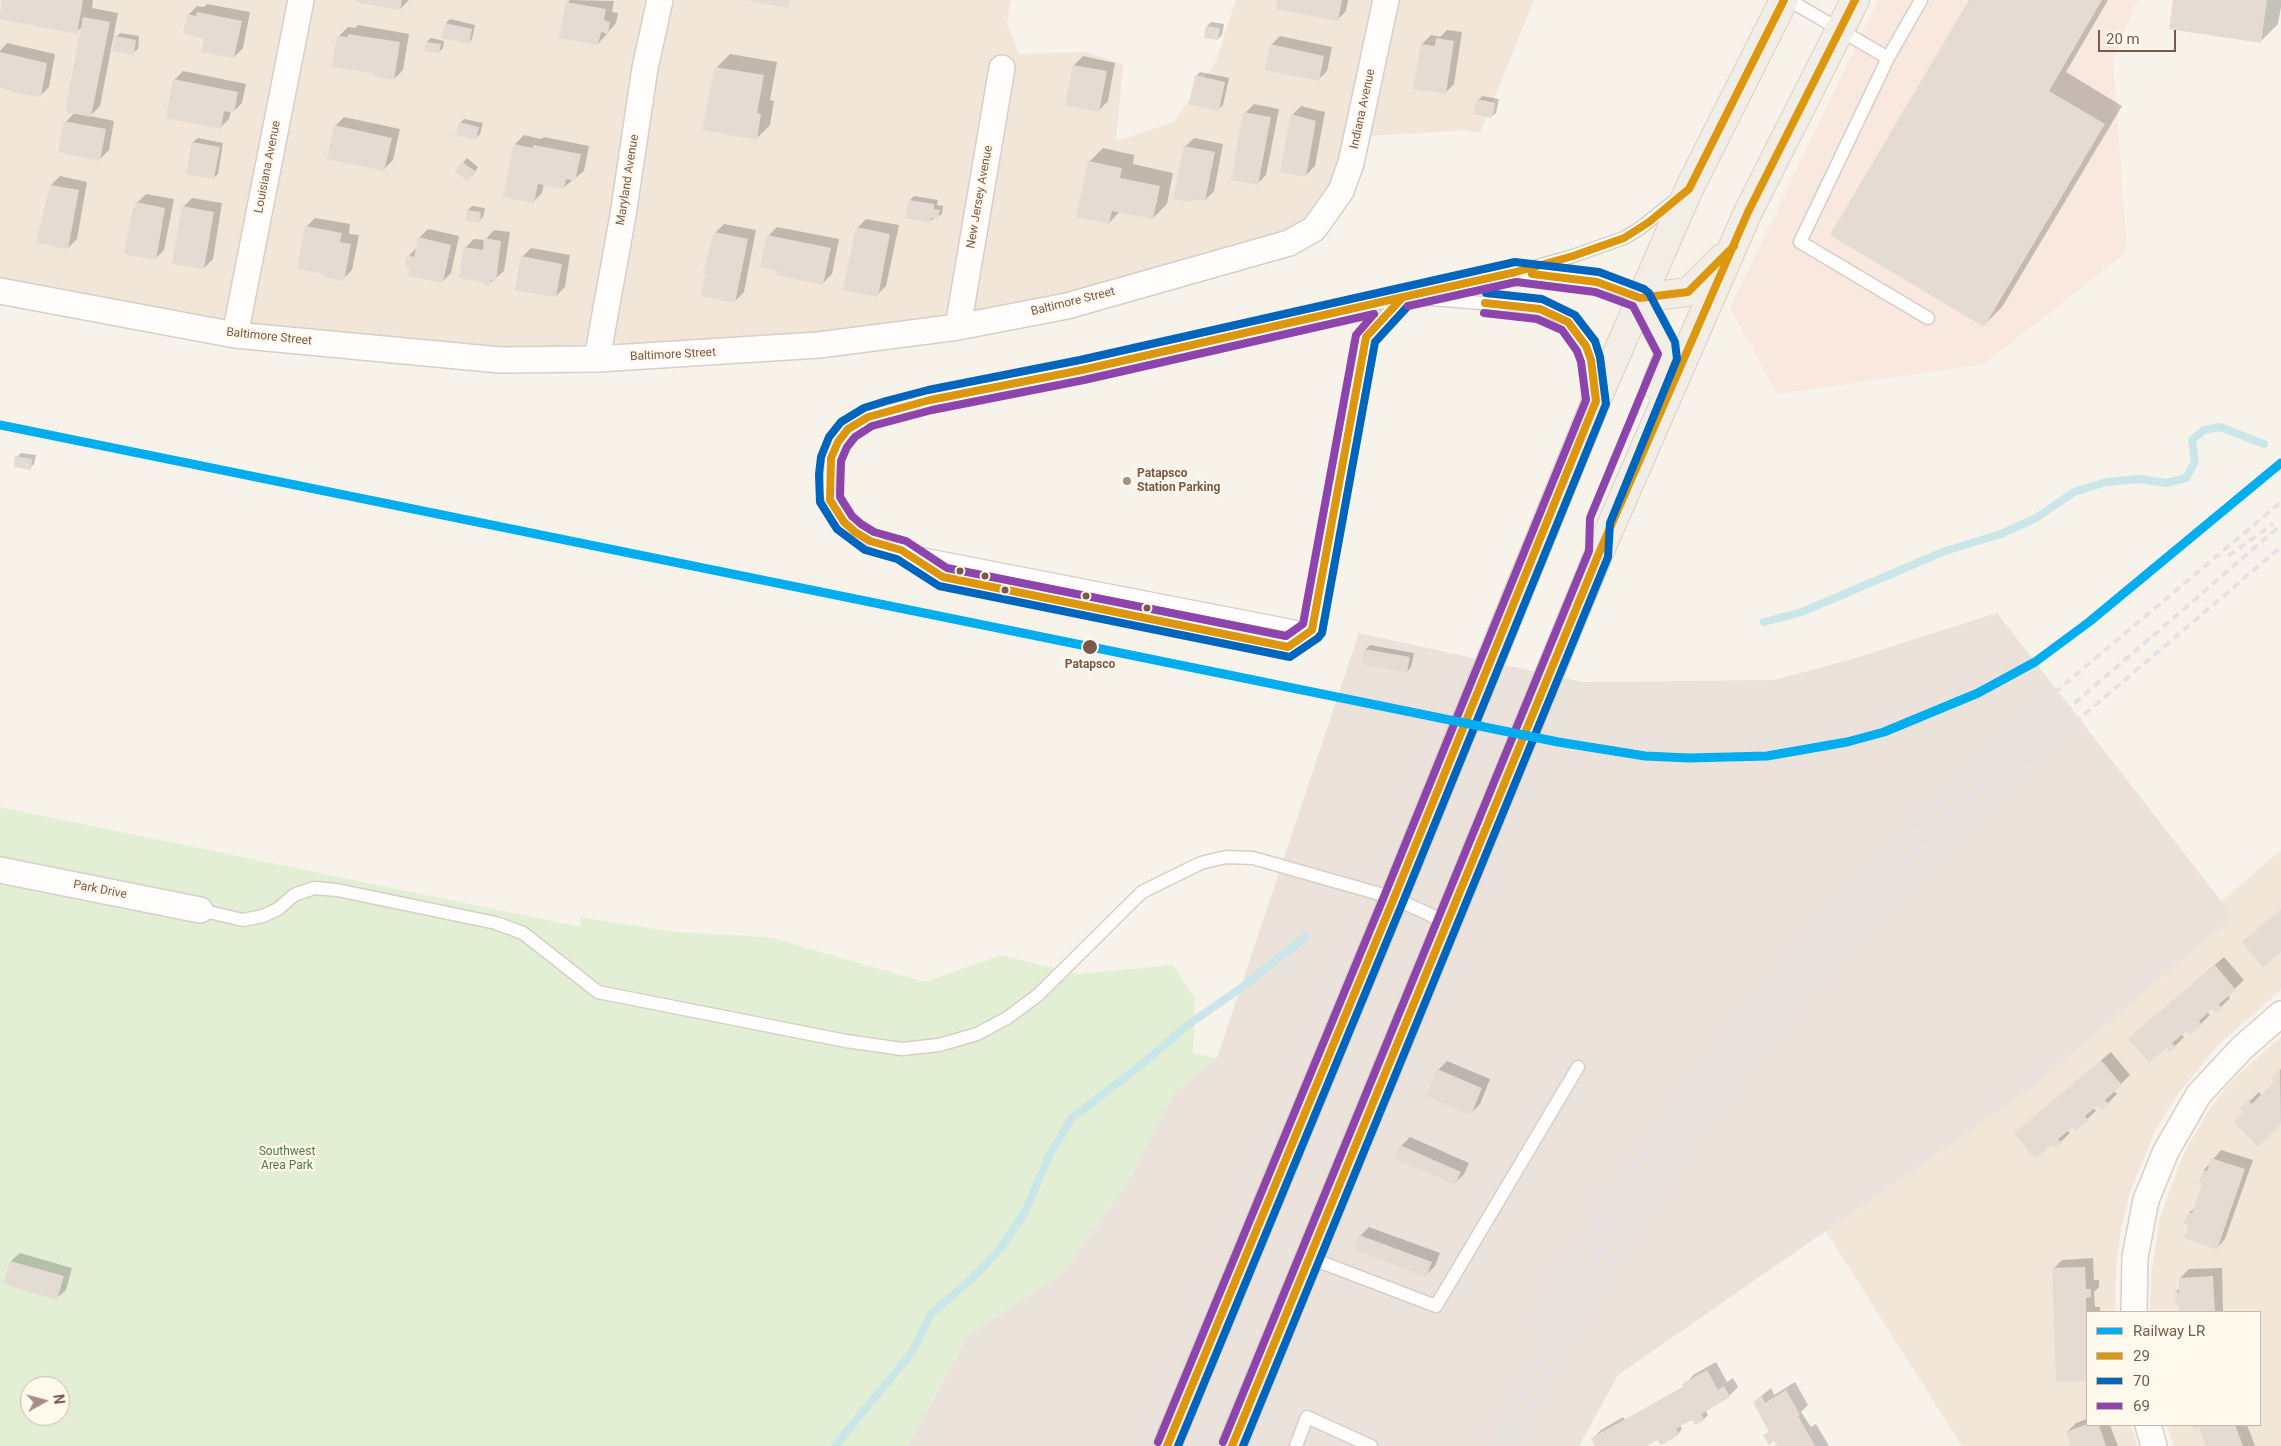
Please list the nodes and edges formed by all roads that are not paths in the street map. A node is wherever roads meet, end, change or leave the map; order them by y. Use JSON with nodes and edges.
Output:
{"nodes":[{"id":1,"x":301,"y":0,"type":"edge"},
{"id":2,"x":660,"y":0,"type":"edge"},
{"id":3,"x":1386,"y":0,"type":"edge"},
{"id":4,"x":1784,"y":0,"type":"edge"},
{"id":5,"x":1789,"y":0,"type":"edge"},
{"id":6,"x":1856,"y":0,"type":"edge"},
{"id":7,"x":1921,"y":0,"type":"edge"},
{"id":8,"x":1839,"y":29,"type":"junction"},
{"id":9,"x":1888,"y":58,"type":"junction"},
{"id":10,"x":1002,"y":68,"type":"dead end"},
{"id":11,"x":1689,"y":189,"type":"junction"},
{"id":12,"x":1327,"y":213,"type":"joint"},
{"id":13,"x":1734,"y":246,"type":"junction"},
{"id":14,"x":1516,"y":272,"type":"junction"},
{"id":15,"x":0,"y":291,"type":"edge"},
{"id":16,"x":1403,"y":297,"type":"junction"},
{"id":17,"x":1640,"y":298,"type":"junction"},
{"id":18,"x":1928,"y":318,"type":"dead end"},
{"id":19,"x":958,"y":327,"type":"junction"},
{"id":20,"x":235,"y":335,"type":"junction"},
{"id":21,"x":597,"y":360,"type":"junction"},
{"id":22,"x":1596,"y":401,"type":"junction"},
{"id":23,"x":901,"y":550,"type":"junction"},
{"id":24,"x":1599,"y":553,"type":"junction"},
{"id":25,"x":1312,"y":630,"type":"junction"},
{"id":26,"x":0,"y":870,"type":"edge"},
{"id":27,"x":1394,"y":898,"type":"junction"},
{"id":28,"x":200,"y":910,"type":"joint"},
{"id":29,"x":1448,"y":923,"type":"junction"},
{"id":30,"x":2281,"y":1014,"type":"edge"},
{"id":31,"x":1578,"y":1067,"type":"dead end"},
{"id":32,"x":1310,"y":1258,"type":"junction"},
{"id":33,"x":2134,"y":1311,"type":"edge"},
{"id":34,"x":2148,"y":1426,"type":"edge"},
{"id":35,"x":1167,"y":1446,"type":"edge"},
{"id":36,"x":1232,"y":1446,"type":"edge"},
{"id":37,"x":1296,"y":1446,"type":"edge"},
{"id":38,"x":1371,"y":1446,"type":"edge"},
{"id":39,"x":2154,"y":1446,"type":"edge"}],
"edges":[{"from":1,"to":20,"type":"street","name":"Louisiana Avenue"},
{"from":2,"to":21,"type":"street","name":"Maryland Avenue"},
{"from":3,"to":12,"type":"street","name":"Indiana Avenue"},
{"from":4,"to":11,"type":"main road"},
{"from":5,"to":8,"type":"lane"},
{"from":6,"to":8,"type":"main road"},
{"from":7,"to":9,"type":"lane"},
{"from":8,"to":9,"type":"lane"},
{"from":8,"to":13,"type":"main road"},
{"from":9,"to":18,"type":"lane"},
{"from":10,"to":19,"type":"street","name":"New Jersey Avenue"},
{"from":11,"to":14,"type":"lane"},
{"from":11,"to":17,"type":"main road"},
{"from":12,"to":19,"type":"street","name":"Baltimore Street"},
{"from":13,"to":17,"type":"main road"},
{"from":13,"to":24,"type":"main road"},
{"from":14,"to":16,"type":"lane"},
{"from":14,"to":17,"type":"lane"},
{"from":15,"to":20,"type":"street","name":"Baltimore Street"},
{"from":16,"to":22,"type":"lane"},
{"from":16,"to":23,"type":"lane"},
{"from":16,"to":25,"type":"lane"},
{"from":17,"to":22,"type":"main road"},
{"from":17,"to":24,"type":"main road"},
{"from":19,"to":21,"type":"street","name":"Baltimore Street"},
{"from":20,"to":21,"type":"street","name":"Baltimore Street"},
{"from":22,"to":27,"type":"main road"},
{"from":23,"to":25,"type":"lane"},
{"from":23,"to":25,"type":"lane"},
{"from":24,"to":29,"type":"main road"},
{"from":26,"to":28,"type":"street","name":"Park Drive"},
{"from":27,"to":28,"type":"lane"},
{"from":27,"to":29,"type":"lane"},
{"from":27,"to":35,"type":"main road"},
{"from":29,"to":32,"type":"main road"},
{"from":30,"to":33,"type":"street"},
{"from":31,"to":32,"type":"lane"},
{"from":32,"to":36,"type":"main road"},
{"from":34,"to":39,"type":"street"},
{"from":37,"to":38,"type":"lane"}]}
